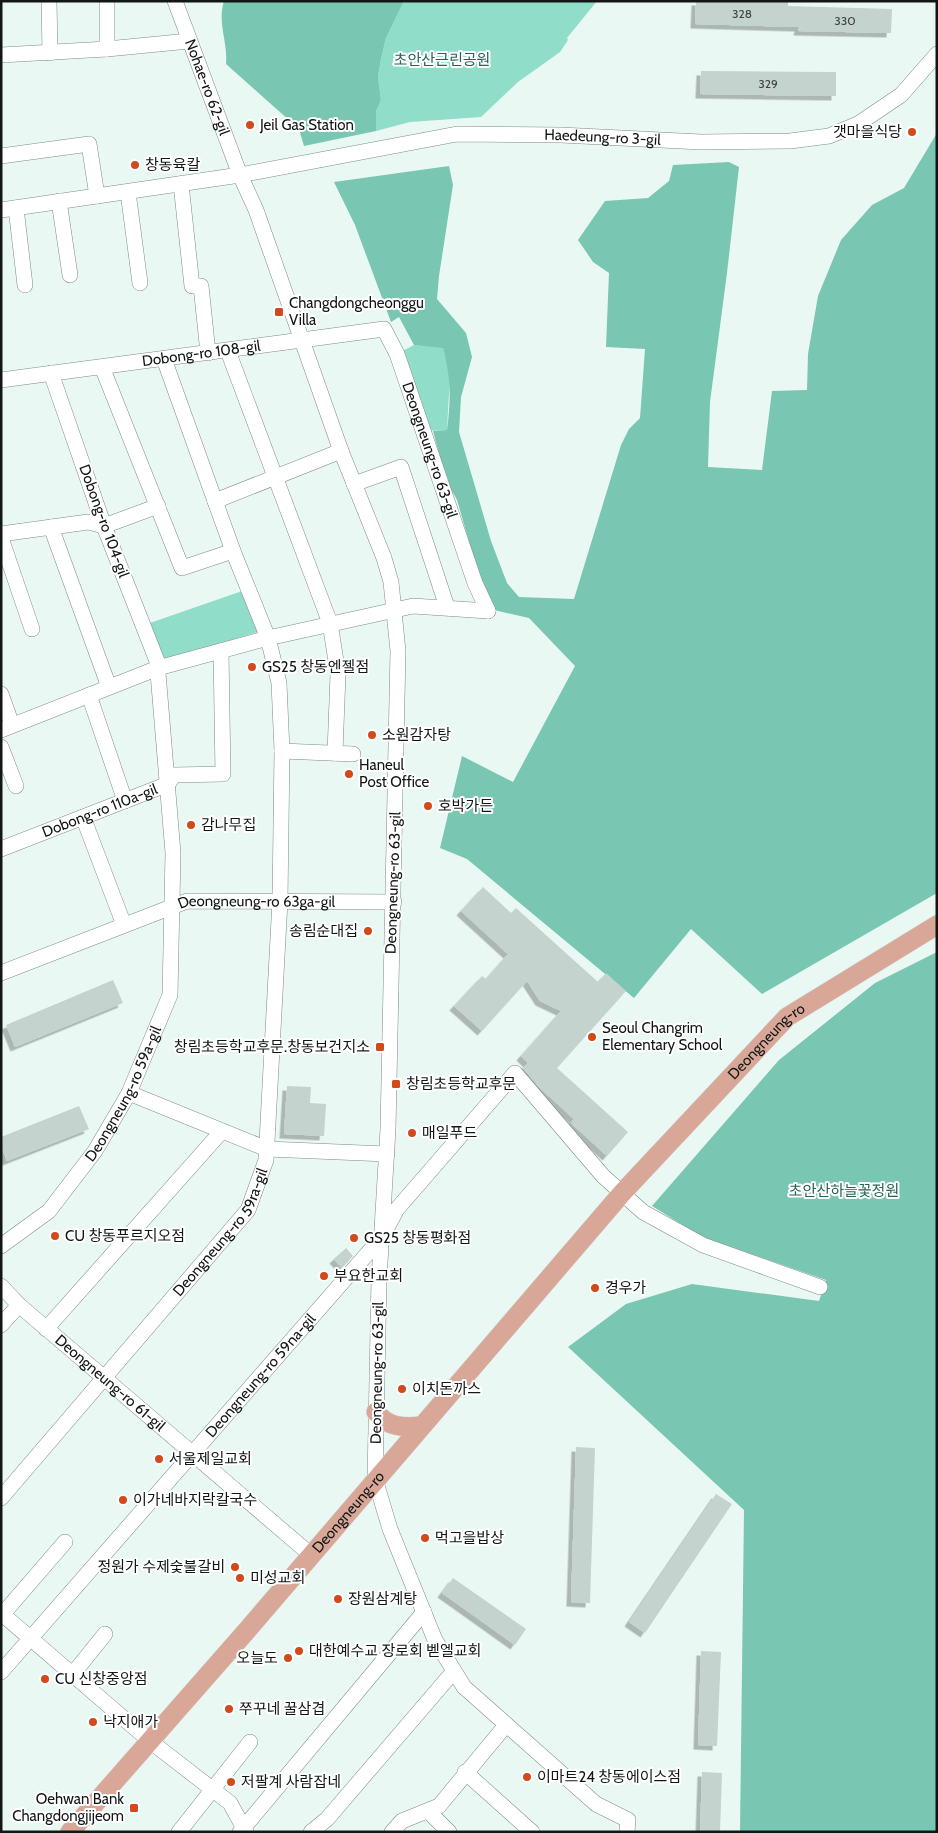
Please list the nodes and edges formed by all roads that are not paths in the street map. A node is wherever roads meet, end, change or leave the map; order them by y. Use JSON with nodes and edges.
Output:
{"nodes":[{"id":1,"x":49,"y":1,"type":"edge"},
{"id":2,"x":106,"y":1,"type":"edge"},
{"id":3,"x":175,"y":1,"type":"edge"},
{"id":4,"x":189,"y":41,"type":"junction"},
{"id":5,"x":107,"y":49,"type":"junction"},
{"id":6,"x":50,"y":54,"type":"junction"},
{"id":7,"x":937,"y":54,"type":"edge"},
{"id":8,"x":1,"y":55,"type":"edge"},
{"id":9,"x":1,"y":156,"type":"edge"},
{"id":10,"x":240,"y":175,"type":"junction"},
{"id":11,"x":181,"y":184,"type":"junction"},
{"id":12,"x":128,"y":192,"type":"junction"},
{"id":13,"x":97,"y":196,"type":"junction"},
{"id":14,"x":59,"y":201,"type":"junction"},
{"id":15,"x":9,"y":209,"type":"edge"},
{"id":16,"x":70,"y":275,"type":"dead end"},
{"id":17,"x":140,"y":283,"type":"dead end"},
{"id":18,"x":25,"y":285,"type":"dead end"},
{"id":19,"x":302,"y":341,"type":"junction"},
{"id":20,"x":228,"y":350,"type":"junction"},
{"id":21,"x":208,"y":353,"type":"junction"},
{"id":22,"x":164,"y":359,"type":"junction"},
{"id":23,"x":102,"y":367,"type":"junction"},
{"id":24,"x":51,"y":373,"type":"junction"},
{"id":25,"x":1,"y":380,"type":"edge"},
{"id":26,"x":341,"y":451,"type":"junction"},
{"id":27,"x":274,"y":478,"type":"junction"},
{"id":28,"x":354,"y":484,"type":"junction"},
{"id":29,"x":216,"y":501,"type":"junction"},
{"id":30,"x":158,"y":506,"type":"junction"},
{"id":31,"x":104,"y":526,"type":"junction"},
{"id":32,"x":51,"y":527,"type":"junction"},
{"id":33,"x":1,"y":534,"type":"edge"},
{"id":34,"x":1,"y":538,"type":"edge"},
{"id":35,"x":233,"y":551,"type":"junction"},
{"id":36,"x":447,"y":607,"type":"junction"},
{"id":37,"x":394,"y":612,"type":"junction"},
{"id":38,"x":330,"y":624,"type":"junction"},
{"id":39,"x":32,"y":629,"type":"dead end"},
{"id":40,"x":268,"y":638,"type":"junction"},
{"id":41,"x":221,"y":651,"type":"junction"},
{"id":42,"x":158,"y":668,"type":"junction"},
{"id":43,"x":109,"y":687,"type":"junction"},
{"id":44,"x":1,"y":694,"type":"edge"},
{"id":45,"x":89,"y":695,"type":"junction"},
{"id":46,"x":7,"y":728,"type":"edge"},
{"id":47,"x":1,"y":747,"type":"edge"},
{"id":48,"x":282,"y":751,"type":"junction"},
{"id":49,"x":335,"y":754,"type":"junction"},
{"id":50,"x":352,"y":754,"type":"dead end"},
{"id":51,"x":168,"y":784,"type":"junction"},
{"id":52,"x":16,"y":786,"type":"dead end"},
{"id":53,"x":126,"y":800,"type":"junction"},
{"id":54,"x":82,"y":817,"type":"junction"},
{"id":55,"x":1,"y":849,"type":"edge"},
{"id":56,"x":280,"y":901,"type":"junction"},
{"id":57,"x":394,"y":902,"type":"junction"},
{"id":58,"x":172,"y":906,"type":"junction"},
{"id":59,"x":124,"y":925,"type":"junction"},
{"id":60,"x":937,"y":925,"type":"edge"},
{"id":61,"x":1,"y":973,"type":"edge"},
{"id":62,"x":128,"y":1093,"type":"junction"},
{"id":63,"x":222,"y":1131,"type":"junction"},
{"id":64,"x":267,"y":1149,"type":"junction"},
{"id":65,"x":386,"y":1154,"type":"junction"},
{"id":66,"x":624,"y":1192,"type":"junction"},
{"id":67,"x":382,"y":1237,"type":"junction"},
{"id":68,"x":1,"y":1246,"type":"edge"},
{"id":69,"x":1,"y":1286,"type":"edge"},
{"id":70,"x":820,"y":1287,"type":"dead end"},
{"id":71,"x":19,"y":1305,"type":"junction"},
{"id":72,"x":1,"y":1325,"type":"edge"},
{"id":73,"x":46,"y":1329,"type":"junction"},
{"id":74,"x":104,"y":1379,"type":"junction"},
{"id":75,"x":376,"y":1412,"type":"junction"},
{"id":76,"x":421,"y":1426,"type":"junction"},
{"id":77,"x":190,"y":1454,"type":"junction"},
{"id":78,"x":375,"y":1479,"type":"junction"},
{"id":79,"x":1,"y":1498,"type":"edge"},
{"id":80,"x":65,"y":1542,"type":"dead end"},
{"id":81,"x":310,"y":1555,"type":"junction"},
{"id":82,"x":424,"y":1612,"type":"junction"},
{"id":83,"x":2,"y":1614,"type":"edge"},
{"id":84,"x":104,"y":1634,"type":"dead end"},
{"id":85,"x":30,"y":1638,"type":"junction"},
{"id":86,"x":454,"y":1671,"type":"junction"},
{"id":87,"x":1,"y":1672,"type":"edge"},
{"id":88,"x":72,"y":1675,"type":"junction"},
{"id":89,"x":506,"y":1724,"type":"junction"},
{"id":90,"x":150,"y":1741,"type":"junction"},
{"id":91,"x":250,"y":1742,"type":"dead end"},
{"id":92,"x":465,"y":1772,"type":"junction"},
{"id":93,"x":213,"y":1789,"type":"junction"},
{"id":94,"x":428,"y":1811,"type":"junction"},
{"id":95,"x":243,"y":1830,"type":"edge"},
{"id":96,"x":70,"y":1832,"type":"edge"},
{"id":97,"x":179,"y":1832,"type":"edge"},
{"id":98,"x":311,"y":1832,"type":"edge"},
{"id":99,"x":392,"y":1832,"type":"edge"},
{"id":100,"x":449,"y":1832,"type":"edge"},
{"id":101,"x":532,"y":1832,"type":"edge"},
{"id":102,"x":626,"y":1832,"type":"edge"}],
"edges":[{"from":1,"to":6,"type":"street"},
{"from":2,"to":5,"type":"street"},
{"from":3,"to":4,"type":"street","name":"Nohae-ro 62-gil"},
{"from":4,"to":5,"type":"street"},
{"from":4,"to":10,"type":"street","name":"Nohae-ro 62-gil"},
{"from":5,"to":6,"type":"street"},
{"from":6,"to":8,"type":"street"},
{"from":7,"to":10,"type":"street","name":"Haedeung-ro 3-gil"},
{"from":9,"to":13,"type":"street"},
{"from":10,"to":11,"type":"street","name":"Haedeung-ro 3-gil"},
{"from":10,"to":19,"type":"street","name":"Deongneung-ro 63-gil"},
{"from":11,"to":12,"type":"street","name":"Haedeung-ro 3-gil"},
{"from":11,"to":21,"type":"street"},
{"from":12,"to":13,"type":"street","name":"Haedeung-ro 3-gil"},
{"from":12,"to":17,"type":"street"},
{"from":13,"to":14,"type":"street","name":"Haedeung-ro 3-gil"},
{"from":14,"to":15,"type":"street","name":"Haedeung-ro 3-gil"},
{"from":14,"to":16,"type":"street"},
{"from":15,"to":18,"type":"street"},
{"from":19,"to":20,"type":"street","name":"Dobong-ro 108-gil"},
{"from":19,"to":26,"type":"street","name":"Deongneung-ro 63-gil"},
{"from":19,"to":36,"type":"street","name":"Deongneung-ro 63-gil"},
{"from":20,"to":21,"type":"street","name":"Dobong-ro 108-gil"},
{"from":20,"to":27,"type":"street"},
{"from":21,"to":22,"type":"street","name":"Dobong-ro 108-gil"},
{"from":22,"to":23,"type":"street","name":"Dobong-ro 108-gil"},
{"from":22,"to":29,"type":"street"},
{"from":23,"to":24,"type":"street","name":"Dobong-ro 108-gil"},
{"from":23,"to":30,"type":"street"},
{"from":24,"to":25,"type":"street","name":"Dobong-ro 108-gil"},
{"from":24,"to":31,"type":"street","name":"Dobong-ro 104-gil"},
{"from":26,"to":27,"type":"street"},
{"from":26,"to":28,"type":"street","name":"Deongneung-ro 63-gil"},
{"from":27,"to":29,"type":"street"},
{"from":27,"to":38,"type":"street"},
{"from":28,"to":36,"type":"street"},
{"from":28,"to":37,"type":"street","name":"Deongneung-ro 63-gil"},
{"from":29,"to":35,"type":"street"},
{"from":30,"to":31,"type":"street"},
{"from":30,"to":35,"type":"street"},
{"from":31,"to":32,"type":"street"},
{"from":31,"to":42,"type":"street","name":"Dobong-ro 104-gil"},
{"from":32,"to":33,"type":"street"},
{"from":32,"to":43,"type":"street"},
{"from":34,"to":39,"type":"street"},
{"from":35,"to":40,"type":"street"},
{"from":36,"to":37,"type":"street","name":"Deongneung-ro 63-gil"},
{"from":37,"to":38,"type":"street"},
{"from":37,"to":57,"type":"street","name":"Deongneung-ro 63-gil"},
{"from":38,"to":40,"type":"street"},
{"from":38,"to":49,"type":"street"},
{"from":40,"to":41,"type":"street"},
{"from":40,"to":48,"type":"street"},
{"from":41,"to":42,"type":"street"},
{"from":41,"to":51,"type":"street","name":"Dobong-ro 110a-gil"},
{"from":42,"to":43,"type":"street"},
{"from":42,"to":51,"type":"street","name":"Dobong-ro 104-gil"},
{"from":43,"to":45,"type":"street"},
{"from":44,"to":46,"type":"street"},
{"from":45,"to":46,"type":"street"},
{"from":45,"to":53,"type":"street"},
{"from":47,"to":52,"type":"street"},
{"from":48,"to":49,"type":"street"},
{"from":48,"to":56,"type":"street"},
{"from":49,"to":50,"type":"street"},
{"from":51,"to":53,"type":"street","name":"Dobong-ro 110a-gil"},
{"from":51,"to":58,"type":"street","name":"Dobong-ro 104-gil"},
{"from":53,"to":54,"type":"street","name":"Dobong-ro 110a-gil"},
{"from":54,"to":55,"type":"street","name":"Dobong-ro 110a-gil"},
{"from":54,"to":59,"type":"street"},
{"from":56,"to":57,"type":"street","name":"Deongneung-ro 63ga-gil"},
{"from":56,"to":58,"type":"street","name":"Deongneung-ro 63ga-gil"},
{"from":56,"to":64,"type":"street","name":"Deongneung-ro 59ra-gil"},
{"from":57,"to":65,"type":"street","name":"Deongneung-ro 63-gil"},
{"from":58,"to":59,"type":"street","name":"Deongneung-ro 63ga-gil"},
{"from":58,"to":62,"type":"street","name":"Deongneung-ro 59a-gil"},
{"from":59,"to":61,"type":"street","name":"Deongneung-ro 63ga-gil"},
{"from":60,"to":66,"type":"main road","name":"Deongneung-ro"},
{"from":62,"to":63,"type":"street"},
{"from":62,"to":68,"type":"street","name":"Deongneung-ro 59a-gil"},
{"from":63,"to":64,"type":"street"},
{"from":63,"to":73,"type":"street","name":"Deongneung-ro 61-gil"},
{"from":64,"to":65,"type":"street"},
{"from":64,"to":74,"type":"street","name":"Deongneung-ro 59ra-gil"},
{"from":65,"to":67,"type":"street","name":"Deongneung-ro 63-gil"},
{"from":66,"to":67,"type":"street","name":"Deongneung-ro 63-gil"},
{"from":66,"to":70,"type":"street"},
{"from":66,"to":76,"type":"main road","name":"Deongneung-ro"},
{"from":67,"to":75,"type":"street","name":"Deongneung-ro 63-gil"},
{"from":67,"to":77,"type":"street","name":"Deongneung-ro 59na-gil"},
{"from":69,"to":71,"type":"street","name":"Deongneung-ro 61-gil"},
{"from":71,"to":72,"type":"street"},
{"from":71,"to":73,"type":"street","name":"Deongneung-ro 61-gil"},
{"from":73,"to":74,"type":"street","name":"Deongneung-ro 61-gil"},
{"from":74,"to":77,"type":"street","name":"Deongneung-ro 61-gil"},
{"from":74,"to":79,"type":"street","name":"Deongneung-ro 59ra-gil"},
{"from":75,"to":76,"type":"main road"},
{"from":75,"to":78,"type":"street","name":"Deongneung-ro 63-gil"},
{"from":76,"to":78,"type":"main road","name":"Deongneung-ro"},
{"from":77,"to":81,"type":"street","name":"Deongneung-ro 61-gil"},
{"from":77,"to":85,"type":"street","name":"Deongneung-ro 59na-gil"},
{"from":78,"to":81,"type":"main road","name":"Deongneung-ro"},
{"from":78,"to":82,"type":"street","name":"Deongneung-ro 63-gil"},
{"from":80,"to":83,"type":"street"},
{"from":81,"to":90,"type":"main road","name":"Deongneung-ro"},
{"from":82,"to":86,"type":"street","name":"Deongneung-ro 63-gil"},
{"from":82,"to":95,"type":"street"},
{"from":83,"to":85,"type":"street"},
{"from":84,"to":88,"type":"street"},
{"from":85,"to":87,"type":"street","name":"Deongneung-ro 59na-gil"},
{"from":85,"to":88,"type":"street"},
{"from":86,"to":89,"type":"street","name":"Deongneung-ro 63-gil"},
{"from":86,"to":98,"type":"street"},
{"from":88,"to":90,"type":"street"},
{"from":89,"to":92,"type":"street"},
{"from":89,"to":102,"type":"street","name":"Deongneung-ro 63-gil"},
{"from":90,"to":93,"type":"street"},
{"from":90,"to":96,"type":"main road","name":"Deongneung-ro"},
{"from":91,"to":93,"type":"street"},
{"from":92,"to":94,"type":"street"},
{"from":92,"to":101,"type":"street"},
{"from":93,"to":95,"type":"street"},
{"from":93,"to":97,"type":"street"},
{"from":94,"to":99,"type":"street"},
{"from":94,"to":100,"type":"street"}]}
